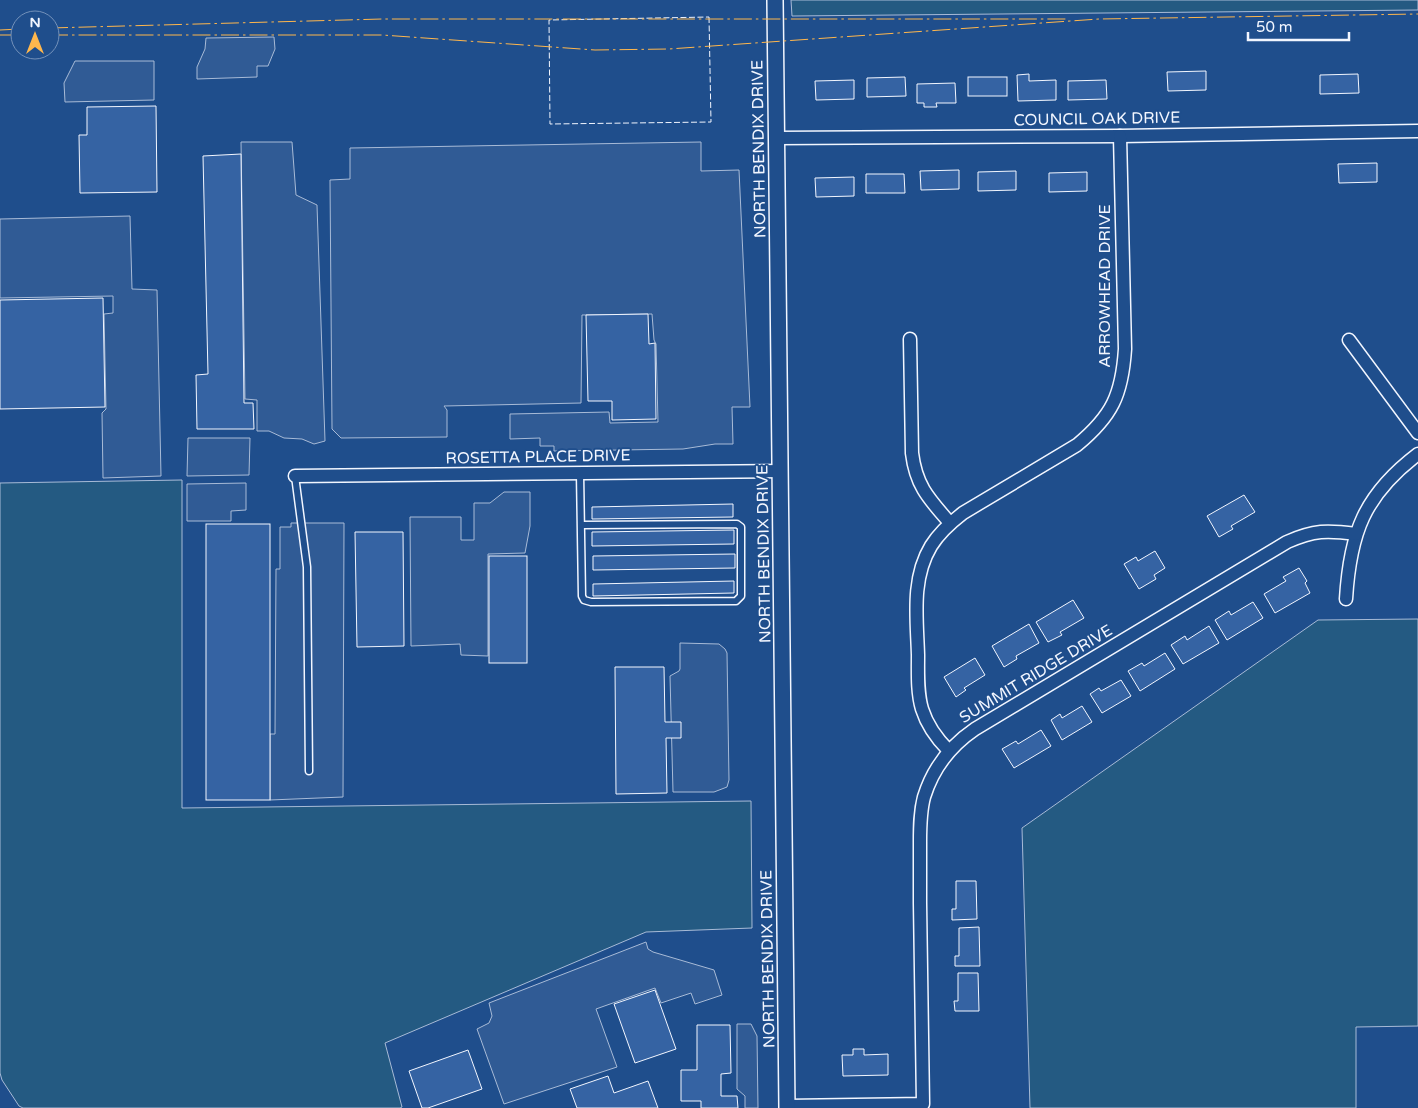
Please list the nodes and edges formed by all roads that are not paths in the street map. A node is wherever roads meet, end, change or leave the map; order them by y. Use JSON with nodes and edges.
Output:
{"nodes":[{"id":1,"x":775,"y":0,"type":"edge"},
{"id":2,"x":1418,"y":131,"type":"edge"},
{"id":3,"x":1120,"y":136,"type":"junction"},
{"id":4,"x":777,"y":138,"type":"junction"},
{"id":5,"x":910,"y":339,"type":"dead end"},
{"id":6,"x":1349,"y":340,"type":"dead end"},
{"id":7,"x":1418,"y":432,"type":"edge"},
{"id":8,"x":1418,"y":454,"type":"edge"},
{"id":9,"x":781,"y":471,"type":"junction"},
{"id":10,"x":580,"y":473,"type":"junction"},
{"id":11,"x":295,"y":476,"type":"joint"},
{"id":12,"x":950,"y":523,"type":"junction"},
{"id":13,"x":581,"y":525,"type":"junction"},
{"id":14,"x":1356,"y":534,"type":"junction"},
{"id":15,"x":1346,"y":599,"type":"dead end"},
{"id":16,"x":948,"y":751,"type":"junction"},
{"id":17,"x":309,"y":771,"type":"dead end"},
{"id":18,"x":787,"y":1107,"type":"edge"}],
"edges":[{"from":1,"to":4,"type":"street","name":"NORTH BENDIX DRIVE"},
{"from":2,"to":3,"type":"street","name":"COUNCIL OAK DRIVE"},
{"from":3,"to":4,"type":"street","name":"COUNCIL OAK DRIVE"},
{"from":3,"to":12,"type":"street","name":"ARROWHEAD DRIVE"},
{"from":4,"to":9,"type":"street","name":"NORTH BENDIX DRIVE"},
{"from":5,"to":12,"type":"street"},
{"from":6,"to":7,"type":"street"},
{"from":8,"to":14,"type":"street"},
{"from":9,"to":10,"type":"street","name":"ROSETTA PLACE DRIVE"},
{"from":9,"to":18,"type":"street","name":"NORTH BENDIX DRIVE"},
{"from":10,"to":11,"type":"street","name":"ROSETTA PLACE DRIVE"},
{"from":10,"to":13,"type":"lane"},
{"from":11,"to":17,"type":"lane"},
{"from":12,"to":16,"type":"street","name":"ARROWHEAD DRIVE"},
{"from":13,"to":13,"type":"lane"},
{"from":14,"to":15,"type":"street"},
{"from":14,"to":16,"type":"street","name":"SUMMIT RIDGE DRIVE"},
{"from":16,"to":18,"type":"street","name":"SUMMIT RIDGE DRIVE"}]}
